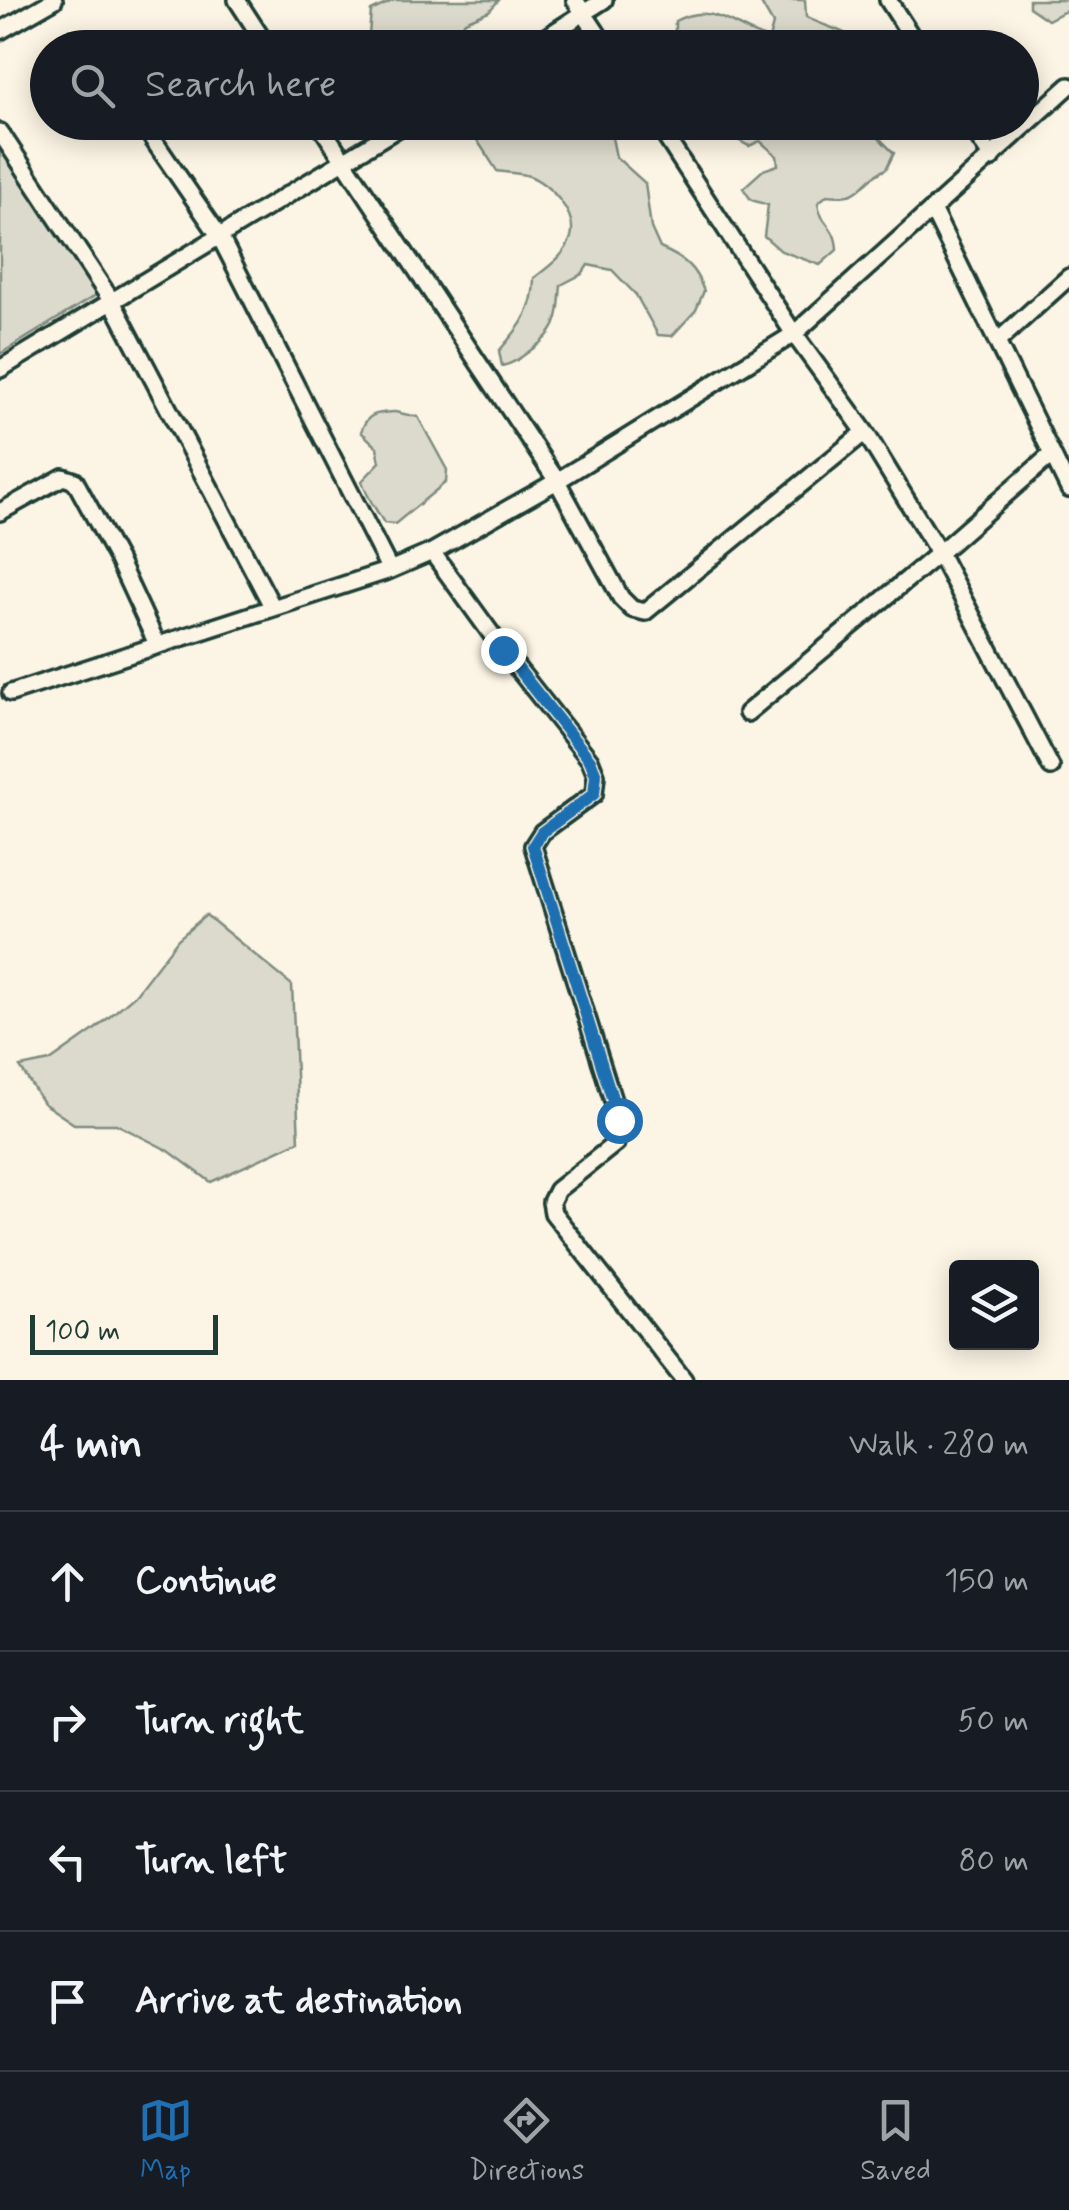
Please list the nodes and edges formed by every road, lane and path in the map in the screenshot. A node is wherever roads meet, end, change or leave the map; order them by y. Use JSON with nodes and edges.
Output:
{"nodes":[{"id":1,"x":54,"y":0,"type":"edge"},
{"id":2,"x":237,"y":0,"type":"edge"},
{"id":3,"x":604,"y":0,"type":"edge"},
{"id":4,"x":888,"y":0,"type":"edge"},
{"id":5,"x":580,"y":6,"type":"edge"},
{"id":6,"x":256,"y":30,"type":"edge"},
{"id":7,"x":551,"y":30,"type":"edge"},
{"id":8,"x":595,"y":30,"type":"edge"},
{"id":9,"x":908,"y":30,"type":"edge"},
{"id":10,"x":0,"y":31,"type":"edge"},
{"id":11,"x":1069,"y":86,"type":"edge"},
{"id":12,"x":1039,"y":114,"type":"edge"},
{"id":13,"x":0,"y":132,"type":"edge"},
{"id":14,"x":153,"y":140,"type":"edge"},
{"id":15,"x":330,"y":140,"type":"edge"},
{"id":16,"x":379,"y":140,"type":"edge"},
{"id":17,"x":668,"y":140,"type":"edge"},
{"id":18,"x":980,"y":140,"type":"edge"},
{"id":19,"x":1011,"y":140,"type":"edge"},
{"id":20,"x":992,"y":158,"type":"junction"},
{"id":21,"x":344,"y":162,"type":"junction"},
{"id":22,"x":934,"y":211,"type":"junction"},
{"id":23,"x":220,"y":237,"type":"junction"},
{"id":24,"x":1069,"y":277,"type":"edge"},
{"id":25,"x":113,"y":303,"type":"junction"},
{"id":26,"x":794,"y":334,"type":"junction"},
{"id":27,"x":998,"y":341,"type":"junction"},
{"id":28,"x":0,"y":369,"type":"edge"},
{"id":29,"x":864,"y":432,"type":"junction"},
{"id":30,"x":1052,"y":454,"type":"junction"},
{"id":31,"x":557,"y":481,"type":"junction"},
{"id":32,"x":1069,"y":490,"type":"edge"},
{"id":33,"x":0,"y":512,"type":"edge"},
{"id":34,"x":432,"y":552,"type":"junction"},
{"id":35,"x":940,"y":553,"type":"junction"},
{"id":36,"x":390,"y":570,"type":"junction"},
{"id":37,"x":272,"y":606,"type":"junction"},
{"id":38,"x":157,"y":644,"type":"junction"},
{"id":39,"x":11,"y":693,"type":"dead end"},
{"id":40,"x":747,"y":713,"type":"dead end"},
{"id":41,"x":1050,"y":768,"type":"dead end"},
{"id":42,"x":684,"y":1380,"type":"edge"}],
"edges":[{"from":1,"to":10,"type":"street"},
{"from":2,"to":6,"type":"street"},
{"from":3,"to":5,"type":"street"},
{"from":4,"to":9,"type":"street"},
{"from":5,"to":7,"type":"street"},
{"from":5,"to":8,"type":"street"},
{"from":11,"to":12,"type":"street"},
{"from":13,"to":25,"type":"street"},
{"from":14,"to":23,"type":"street"},
{"from":15,"to":21,"type":"street"},
{"from":16,"to":21,"type":"street"},
{"from":17,"to":26,"type":"street"},
{"from":18,"to":20,"type":"street"},
{"from":19,"to":20,"type":"street"},
{"from":20,"to":22,"type":"street"},
{"from":21,"to":23,"type":"street"},
{"from":21,"to":31,"type":"street"},
{"from":22,"to":26,"type":"street"},
{"from":22,"to":27,"type":"street"},
{"from":23,"to":25,"type":"street"},
{"from":23,"to":36,"type":"street"},
{"from":24,"to":27,"type":"street"},
{"from":25,"to":28,"type":"street"},
{"from":25,"to":37,"type":"street"},
{"from":26,"to":29,"type":"street"},
{"from":26,"to":31,"type":"street"},
{"from":27,"to":30,"type":"street"},
{"from":29,"to":31,"type":"street"},
{"from":29,"to":35,"type":"street"},
{"from":30,"to":32,"type":"street"},
{"from":30,"to":35,"type":"street"},
{"from":31,"to":34,"type":"street"},
{"from":33,"to":38,"type":"street"},
{"from":34,"to":36,"type":"street"},
{"from":34,"to":42,"type":"street"},
{"from":35,"to":40,"type":"street"},
{"from":35,"to":41,"type":"street"},
{"from":36,"to":37,"type":"street"},
{"from":37,"to":38,"type":"street"},
{"from":38,"to":39,"type":"street"}]}
